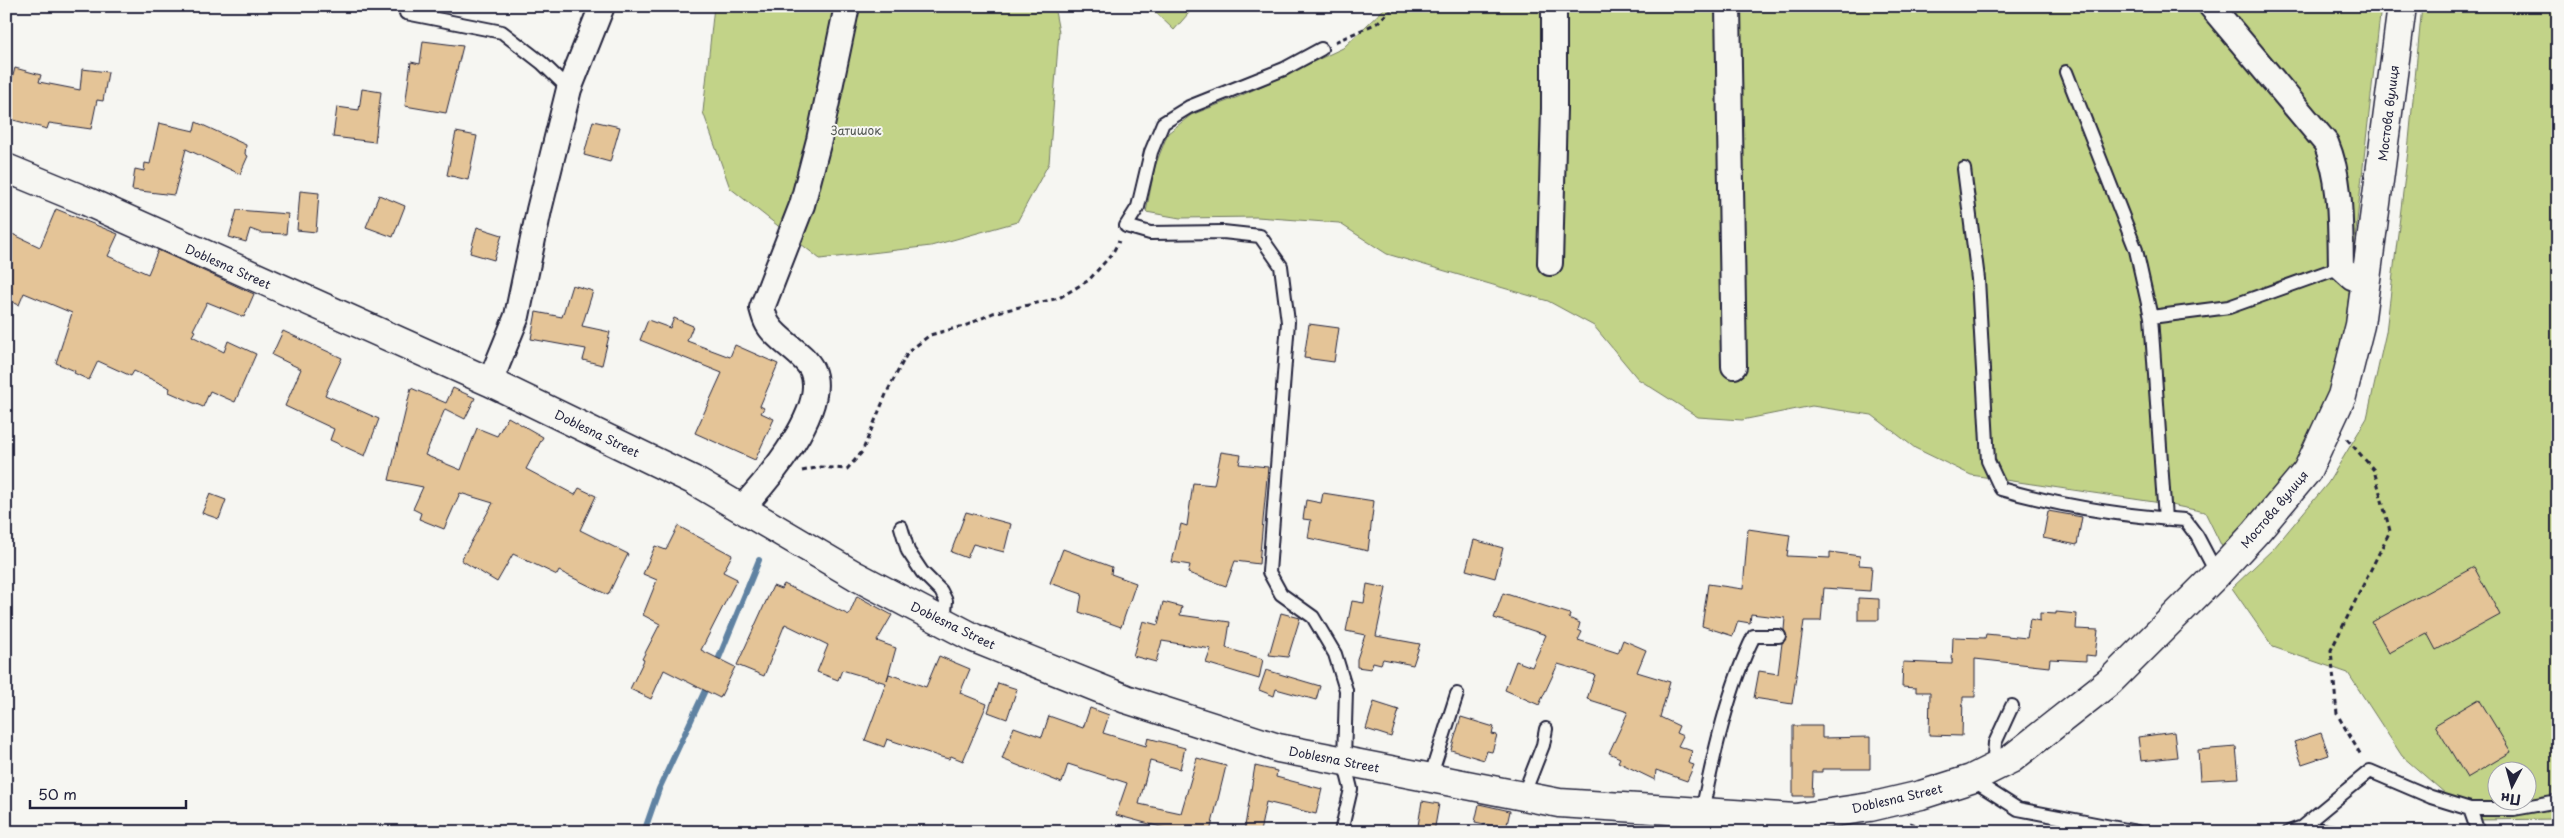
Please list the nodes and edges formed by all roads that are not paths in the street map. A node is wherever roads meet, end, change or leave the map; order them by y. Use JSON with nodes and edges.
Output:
{"nodes":[{"id":1,"x":407,"y":6,"type":"edge"},
{"id":2,"x":602,"y":6,"type":"edge"},
{"id":3,"x":847,"y":6,"type":"edge"},
{"id":4,"x":1554,"y":6,"type":"edge"},
{"id":5,"x":1728,"y":6,"type":"edge"},
{"id":6,"x":2211,"y":6,"type":"edge"},
{"id":7,"x":2402,"y":6,"type":"edge"},
{"id":8,"x":1321,"y":49,"type":"road end"},
{"id":9,"x":2066,"y":72,"type":"dead end"},
{"id":10,"x":569,"y":89,"type":"junction"},
{"id":11,"x":6,"y":168,"type":"edge"},
{"id":12,"x":1964,"y":169,"type":"dead end"},
{"id":13,"x":1550,"y":263,"type":"dead end"},
{"id":14,"x":2341,"y":267,"type":"junction"},
{"id":15,"x":2367,"y":282,"type":"junction"},
{"id":16,"x":2151,"y":317,"type":"junction"},
{"id":17,"x":1734,"y":366,"type":"dead end"},
{"id":18,"x":490,"y":382,"type":"junction"},
{"id":19,"x":742,"y":508,"type":"junction"},
{"id":20,"x":2165,"y":519,"type":"junction"},
{"id":21,"x":901,"y":527,"type":"dead end"},
{"id":22,"x":2217,"y":574,"type":"junction"},
{"id":23,"x":944,"y":622,"type":"junction"},
{"id":24,"x":1779,"y":636,"type":"dead end"},
{"id":25,"x":1456,"y":694,"type":"dead end"},
{"id":26,"x":2012,"y":706,"type":"dead end"},
{"id":27,"x":1546,"y":729,"type":"dead end"},
{"id":28,"x":1344,"y":761,"type":"junction"},
{"id":29,"x":1982,"y":773,"type":"junction"},
{"id":30,"x":1430,"y":778,"type":"junction"},
{"id":31,"x":1523,"y":796,"type":"junction"},
{"id":32,"x":2558,"y":801,"type":"edge"},
{"id":33,"x":2470,"y":809,"type":"junction"},
{"id":34,"x":1702,"y":812,"type":"junction"},
{"id":35,"x":2302,"y":827,"type":"junction"},
{"id":36,"x":2477,"y":829,"type":"dead end"},
{"id":37,"x":1341,"y":832,"type":"edge"},
{"id":38,"x":2137,"y":832,"type":"edge"},
{"id":39,"x":2289,"y":832,"type":"edge"},
{"id":40,"x":2334,"y":832,"type":"edge"}],
"edges":[{"from":1,"to":10,"type":"lane"},
{"from":2,"to":10,"type":"street"},
{"from":3,"to":19,"type":"street"},
{"from":4,"to":13,"type":"street"},
{"from":5,"to":17,"type":"street"},
{"from":6,"to":14,"type":"street"},
{"from":7,"to":15,"type":"street","name":"Мостова вулиця"},
{"from":8,"to":28,"type":"lane"},
{"from":9,"to":16,"type":"lane"},
{"from":10,"to":18,"type":"street"},
{"from":11,"to":18,"type":"street","name":"Doblesna Street"},
{"from":12,"to":20,"type":"lane"},
{"from":14,"to":15,"type":"street"},
{"from":14,"to":16,"type":"lane"},
{"from":15,"to":22,"type":"street","name":"Мостова вулиця"},
{"from":16,"to":20,"type":"lane"},
{"from":18,"to":19,"type":"street","name":"Doblesna Street"},
{"from":19,"to":23,"type":"street","name":"Doblesna Street"},
{"from":20,"to":22,"type":"lane"},
{"from":21,"to":23,"type":"lane"},
{"from":22,"to":29,"type":"street","name":"Мостова вулиця"},
{"from":23,"to":28,"type":"street","name":"Doblesna Street"},
{"from":24,"to":34,"type":"lane"},
{"from":25,"to":30,"type":"lane"},
{"from":26,"to":29,"type":"lane"},
{"from":27,"to":31,"type":"lane"},
{"from":28,"to":30,"type":"street","name":"Doblesna Street"},
{"from":28,"to":37,"type":"lane"},
{"from":29,"to":34,"type":"street","name":"Doblesna Street"},
{"from":29,"to":38,"type":"lane"},
{"from":30,"to":31,"type":"street","name":"Doblesna Street"},
{"from":31,"to":34,"type":"street","name":"Doblesna Street"},
{"from":32,"to":33,"type":"lane"},
{"from":33,"to":35,"type":"lane"},
{"from":33,"to":36,"type":"lane"},
{"from":35,"to":39,"type":"lane"},
{"from":35,"to":40,"type":"lane"}]}
